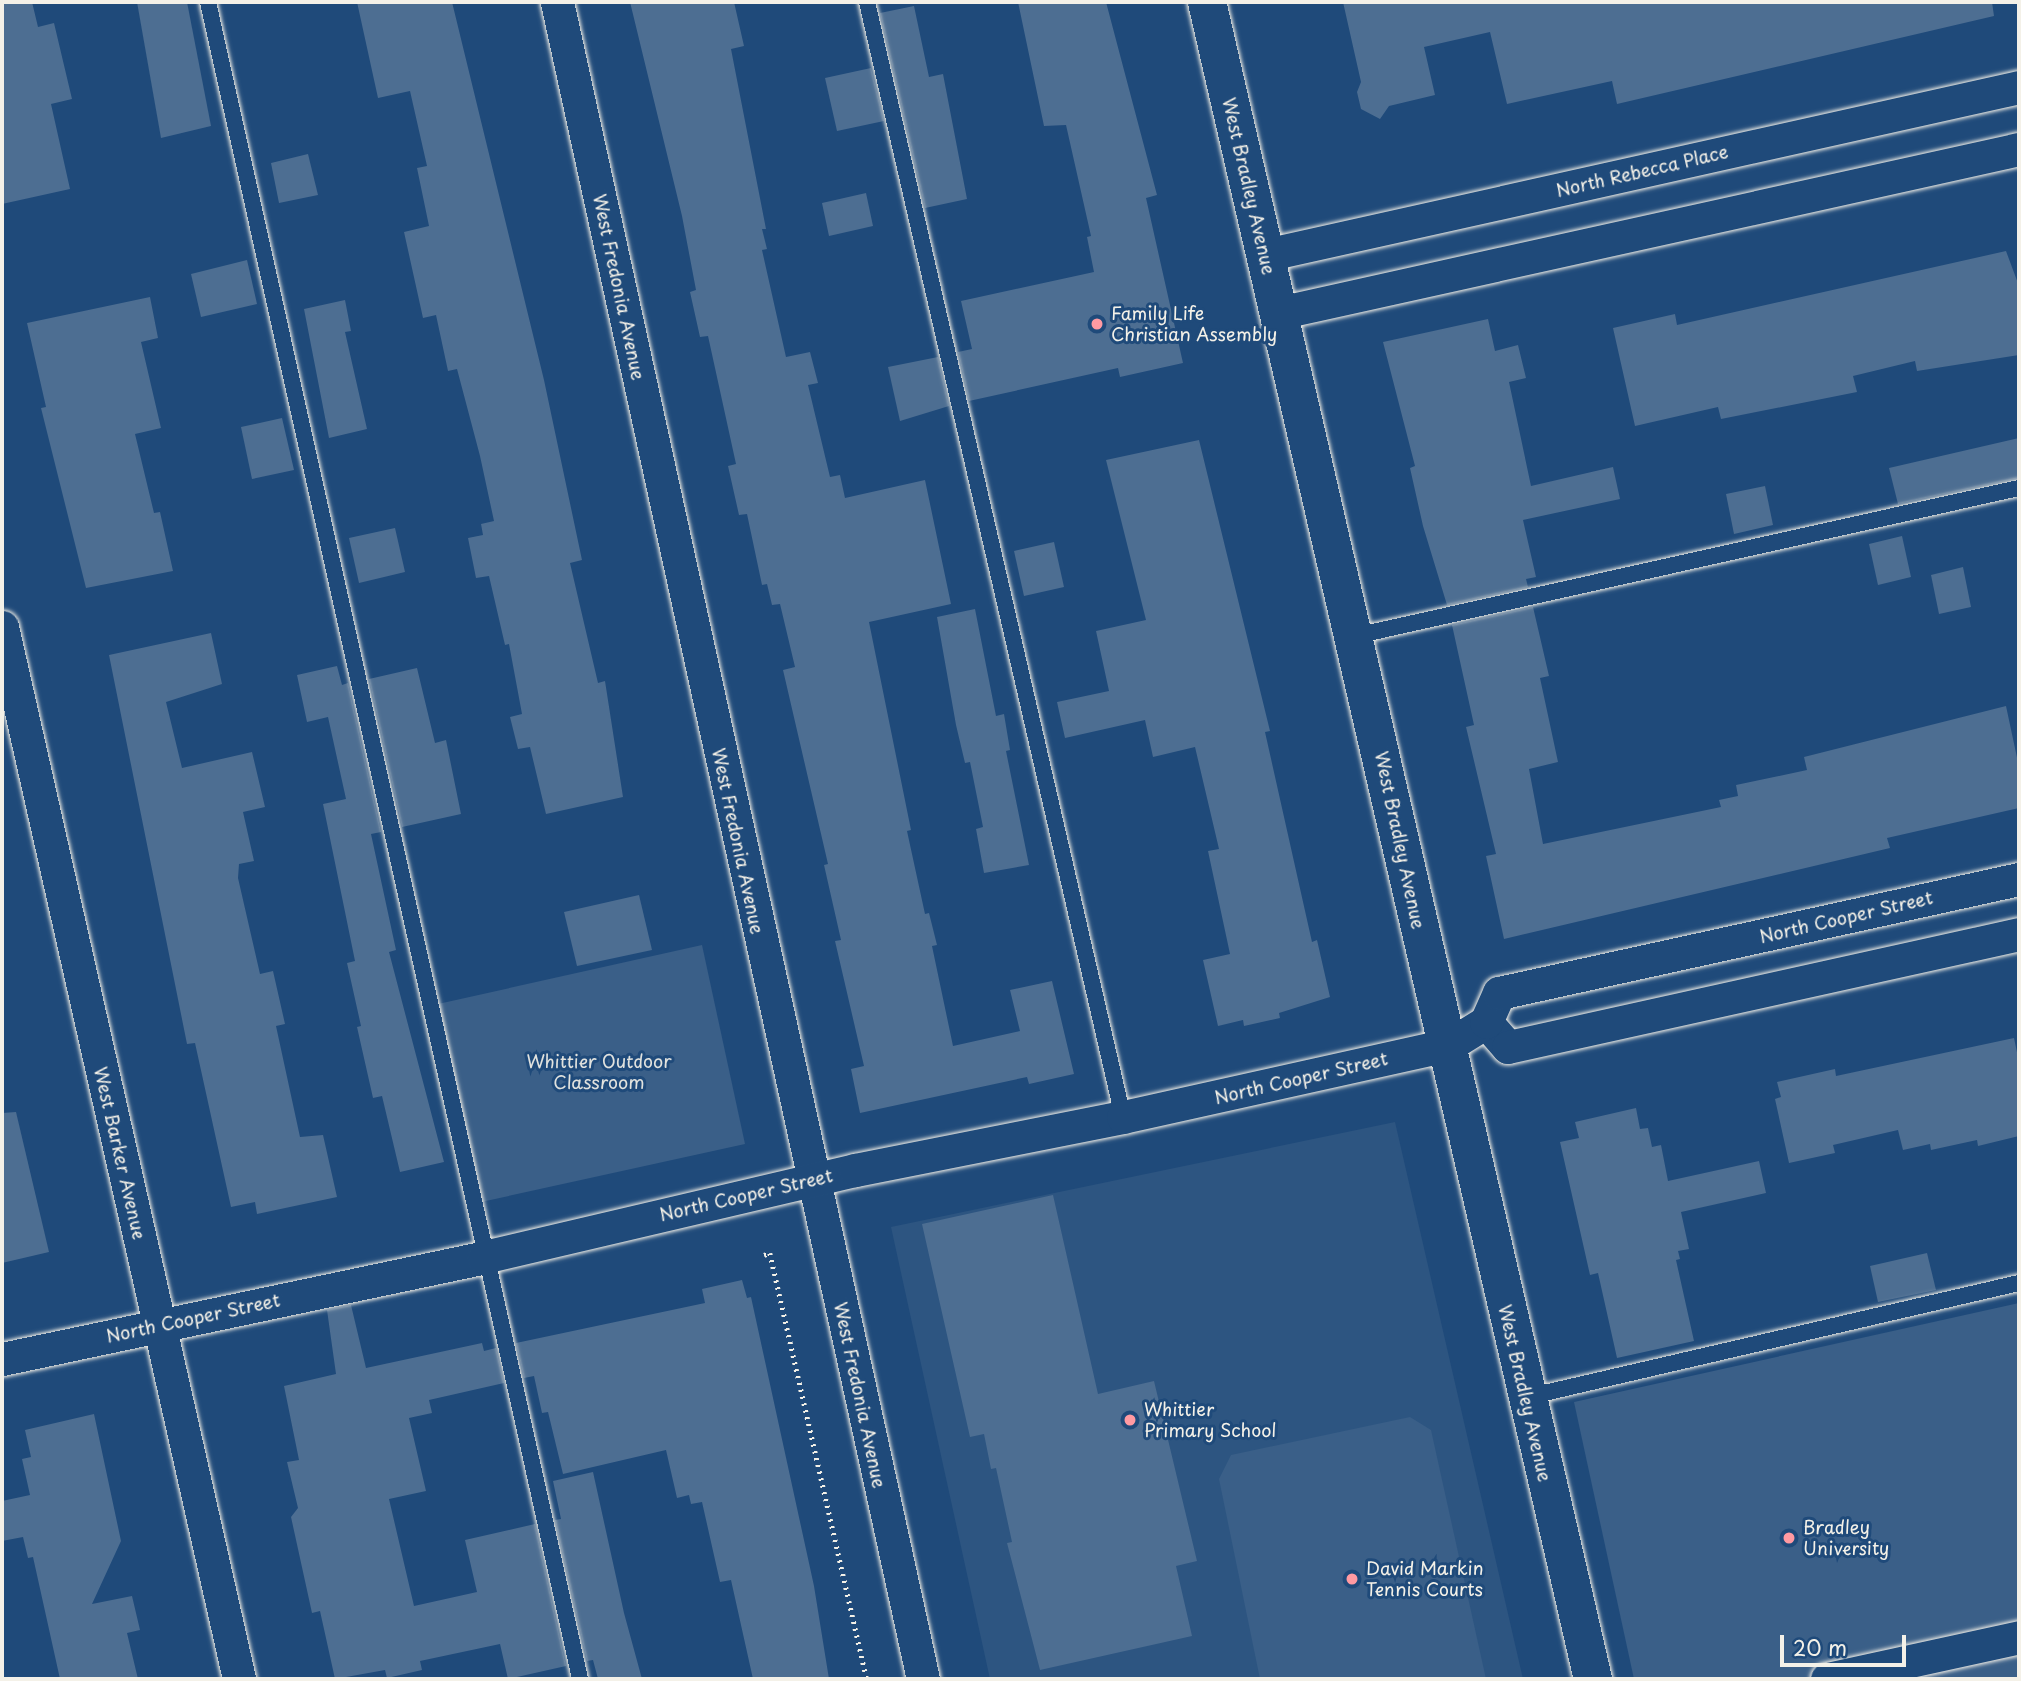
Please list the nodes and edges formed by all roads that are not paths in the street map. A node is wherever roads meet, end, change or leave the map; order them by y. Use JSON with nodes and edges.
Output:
{"nodes":[{"id":1,"x":208,"y":2,"type":"edge"},
{"id":2,"x":557,"y":2,"type":"edge"},
{"id":3,"x":867,"y":2,"type":"edge"},
{"id":4,"x":1207,"y":2,"type":"edge"},
{"id":5,"x":2019,"y":87,"type":"edge"},
{"id":6,"x":2019,"y":149,"type":"edge"},
{"id":7,"x":1265,"y":255,"type":"junction"},
{"id":8,"x":1278,"y":313,"type":"junction"},
{"id":9,"x":2019,"y":488,"type":"edge"},
{"id":10,"x":2,"y":627,"type":"edge"},
{"id":11,"x":1355,"y":636,"type":"junction"},
{"id":12,"x":2019,"y":878,"type":"edge"},
{"id":13,"x":2019,"y":934,"type":"edge"},
{"id":14,"x":1486,"y":1022,"type":"junction"},
{"id":15,"x":1450,"y":1045,"type":"junction"},
{"id":16,"x":1123,"y":1117,"type":"junction"},
{"id":17,"x":812,"y":1179,"type":"junction"},
{"id":18,"x":484,"y":1256,"type":"junction"},
{"id":19,"x":2019,"y":1283,"type":"edge"},
{"id":20,"x":158,"y":1325,"type":"junction"},
{"id":21,"x":2,"y":1359,"type":"edge"},
{"id":22,"x":1524,"y":1397,"type":"junction"},
{"id":23,"x":2019,"y":1637,"type":"edge"},
{"id":24,"x":239,"y":1679,"type":"edge"},
{"id":25,"x":580,"y":1679,"type":"edge"},
{"id":26,"x":923,"y":1679,"type":"edge"},
{"id":27,"x":1592,"y":1679,"type":"edge"},
{"id":28,"x":1827,"y":1679,"type":"edge"}],
"edges":[{"from":1,"to":18,"type":"lane"},
{"from":2,"to":17,"type":"street","name":"West Fredonia Avenue"},
{"from":3,"to":16,"type":"lane"},
{"from":4,"to":7,"type":"street","name":"West Bradley Avenue"},
{"from":5,"to":7,"type":"street","name":"North Rebecca Place"},
{"from":6,"to":8,"type":"street"},
{"from":7,"to":8,"type":"street","name":"West Bradley Avenue"},
{"from":8,"to":11,"type":"street","name":"West Bradley Avenue"},
{"from":9,"to":11,"type":"lane"},
{"from":10,"to":20,"type":"street","name":"West Barker Avenue"},
{"from":11,"to":15,"type":"street","name":"West Bradley Avenue"},
{"from":12,"to":14,"type":"street","name":"North Cooper Street"},
{"from":13,"to":14,"type":"street"},
{"from":14,"to":15,"type":"street","name":"North Cooper Street"},
{"from":15,"to":16,"type":"street","name":"North Cooper Street"},
{"from":15,"to":22,"type":"street","name":"West Bradley Avenue"},
{"from":16,"to":17,"type":"street","name":"North Cooper Street"},
{"from":17,"to":18,"type":"street","name":"North Cooper Street"},
{"from":17,"to":26,"type":"street","name":"West Fredonia Avenue"},
{"from":18,"to":20,"type":"street","name":"North Cooper Street"},
{"from":18,"to":25,"type":"lane"},
{"from":19,"to":22,"type":"lane"},
{"from":20,"to":21,"type":"street","name":"North Cooper Street"},
{"from":20,"to":24,"type":"street","name":"West Barker Avenue"},
{"from":22,"to":27,"type":"street","name":"West Bradley Avenue"},
{"from":23,"to":28,"type":"street"}]}
